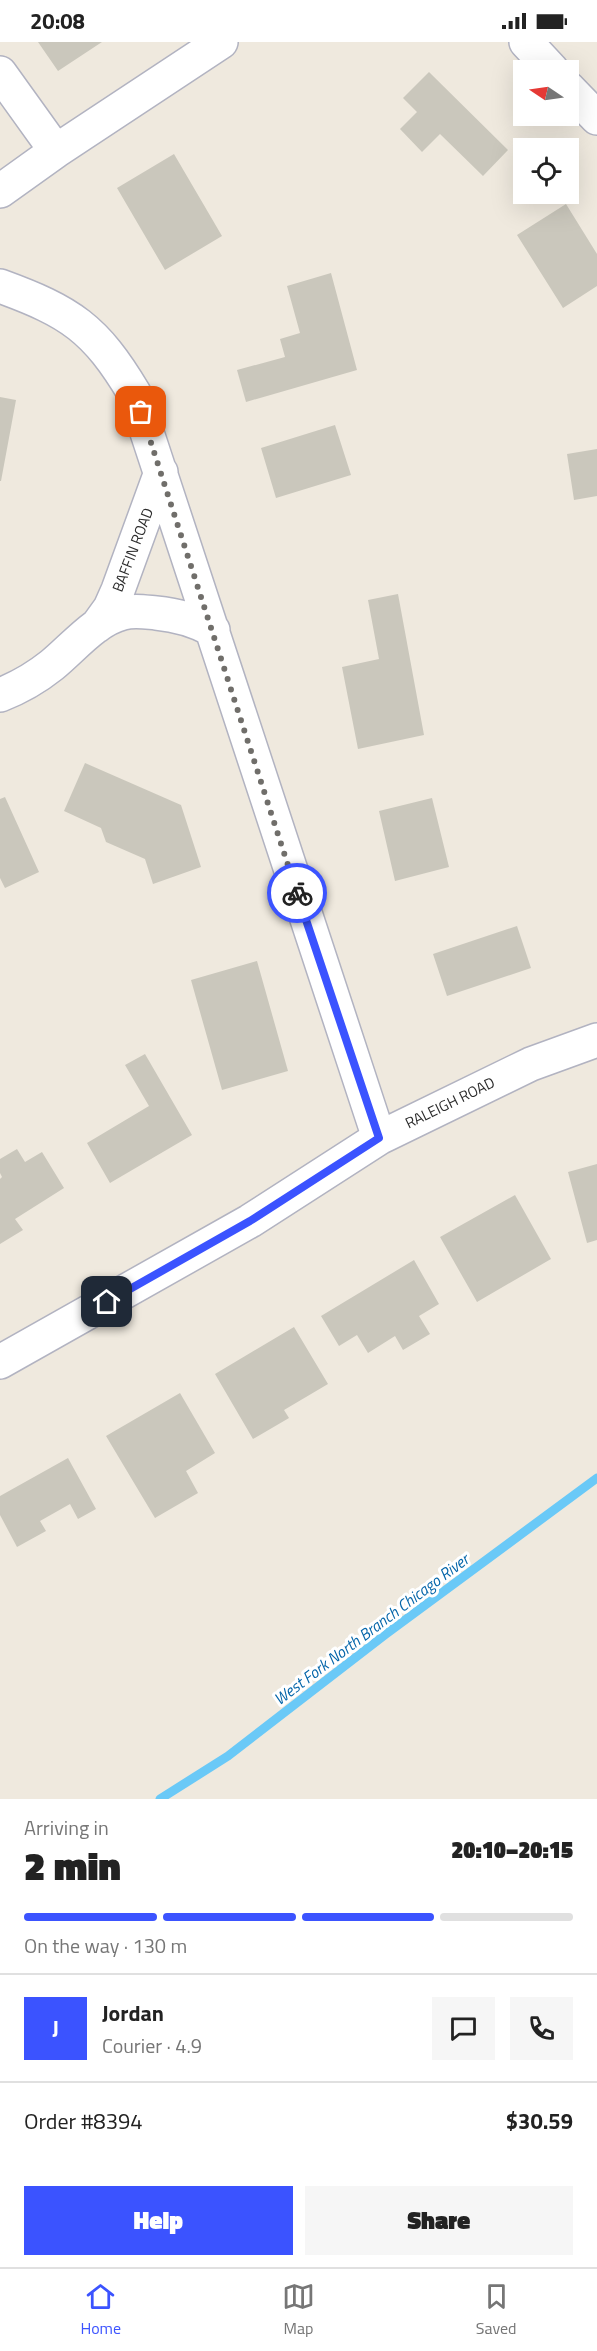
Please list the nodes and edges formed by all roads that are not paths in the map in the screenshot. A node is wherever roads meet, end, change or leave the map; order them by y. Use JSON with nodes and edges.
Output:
{"nodes":[{"id":1,"x":221,"y":42,"type":"edge"},
{"id":2,"x":526,"y":42,"type":"edge"},
{"id":3,"x":543,"y":60,"type":"edge"},
{"id":4,"x":2,"y":79,"type":"edge"},
{"id":5,"x":579,"y":99,"type":"edge"},
{"id":6,"x":597,"y":118,"type":"edge"},
{"id":7,"x":56,"y":151,"type":"junction"},
{"id":8,"x":0,"y":191,"type":"edge"},
{"id":9,"x":0,"y":286,"type":"edge"},
{"id":10,"x":161,"y":472,"type":"junction"},
{"id":11,"x":97,"y":626,"type":"junction"},
{"id":12,"x":213,"y":630,"type":"junction"},
{"id":13,"x":0,"y":694,"type":"edge"},
{"id":14,"x":597,"y":1040,"type":"edge"},
{"id":15,"x":379,"y":1138,"type":"junction"},
{"id":16,"x":0,"y":1362,"type":"edge"}],
"edges":[{"from":1,"to":7,"type":"street"},
{"from":2,"to":3,"type":"street"},
{"from":4,"to":7,"type":"street"},
{"from":5,"to":6,"type":"street"},
{"from":7,"to":8,"type":"street"},
{"from":9,"to":10,"type":"street"},
{"from":10,"to":11,"type":"street","name":"BAFFIN ROAD"},
{"from":10,"to":12,"type":"street"},
{"from":11,"to":12,"type":"street","name":"BAFFIN ROAD"},
{"from":11,"to":13,"type":"street","name":"BAFFIN ROAD"},
{"from":12,"to":15,"type":"street"},
{"from":14,"to":15,"type":"street","name":"RALEIGH ROAD"},
{"from":15,"to":16,"type":"street","name":"RALEIGH ROAD"}]}
